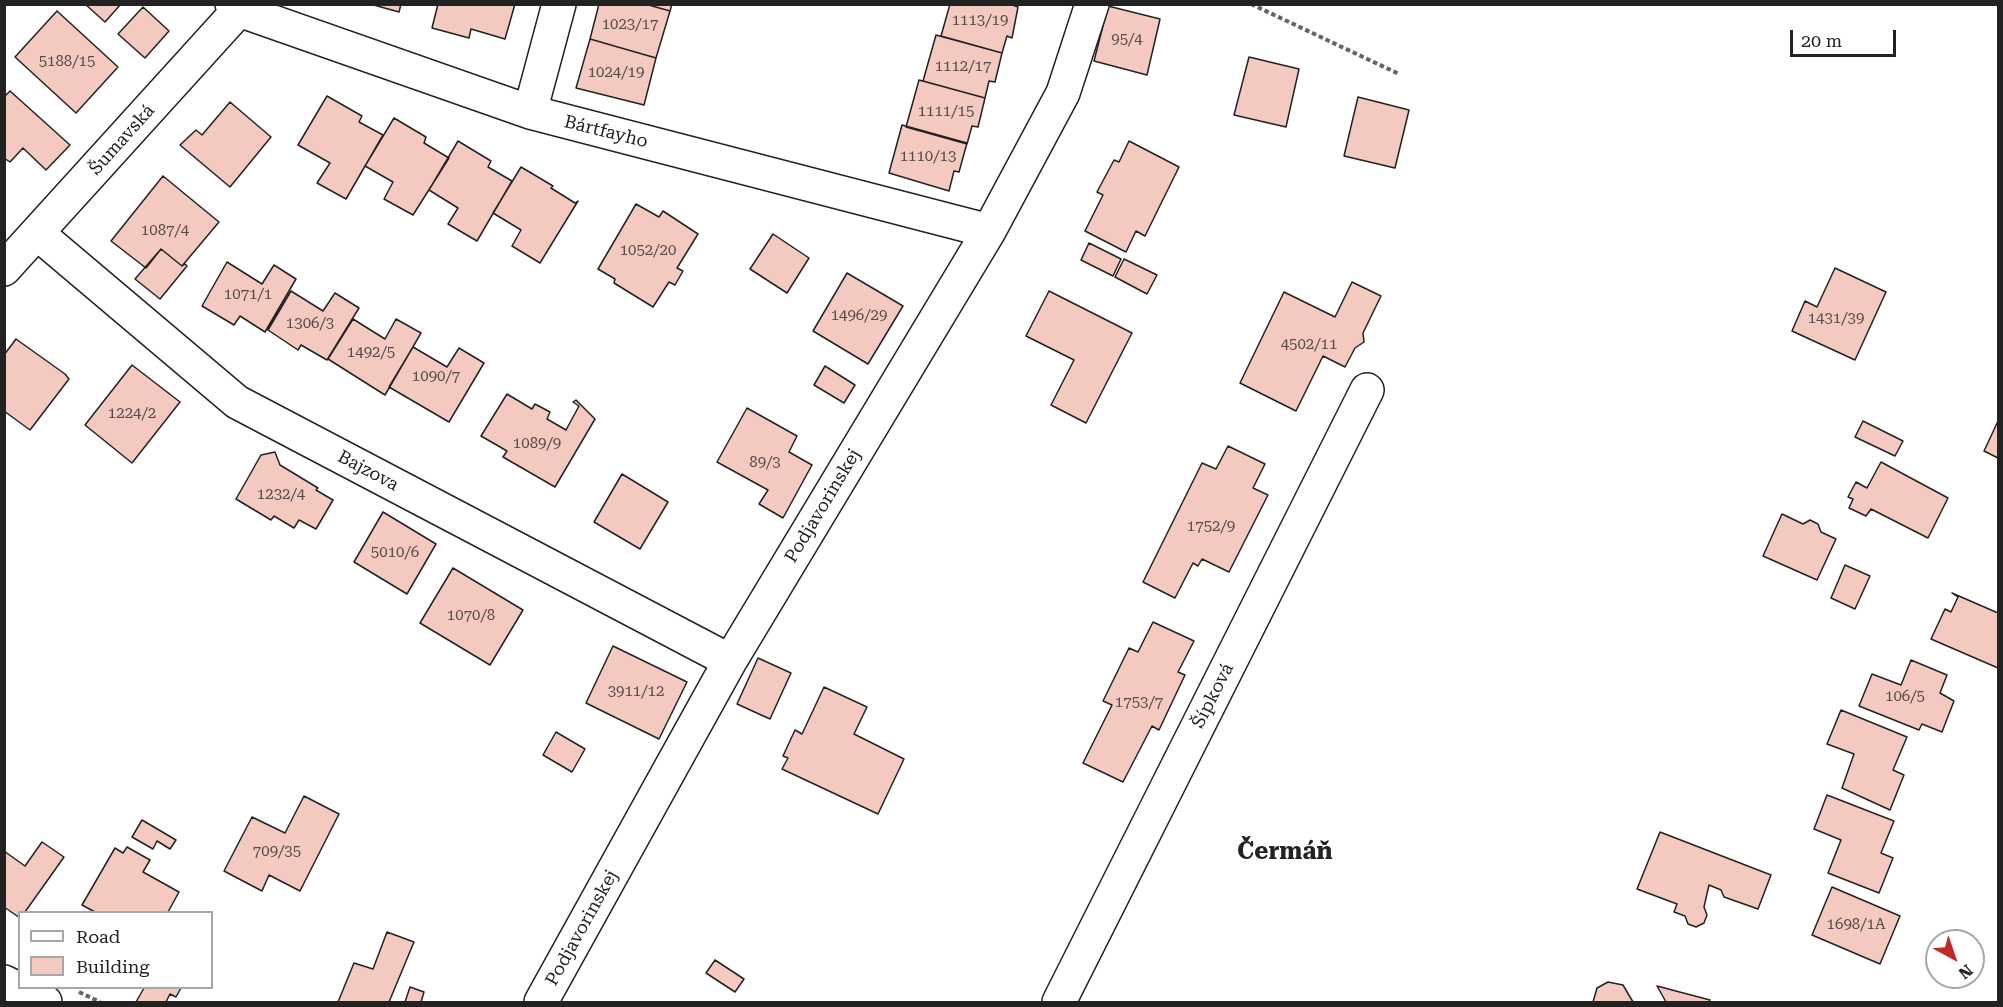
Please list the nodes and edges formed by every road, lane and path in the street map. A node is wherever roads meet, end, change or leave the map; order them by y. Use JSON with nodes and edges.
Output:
{"nodes":[{"id":1,"x":559,"y":4,"type":"edge"},
{"id":2,"x":1092,"y":4,"type":"edge"},
{"id":3,"x":1251,"y":4,"type":"edge"},
{"id":4,"x":236,"y":8,"type":"edge"},
{"id":5,"x":1399,"y":74,"type":"dead end"},
{"id":6,"x":530,"y":112,"type":"junction"},
{"id":7,"x":989,"y":231,"type":"junction"},
{"id":8,"x":37,"y":233,"type":"junction"},
{"id":9,"x":4,"y":269,"type":"edge"},
{"id":10,"x":1367,"y":390,"type":"dead end"},
{"id":11,"x":730,"y":661,"type":"junction"},
{"id":12,"x":4,"y":982,"type":"edge"},
{"id":13,"x":18,"y":989,"type":"edge"},
{"id":14,"x":18,"y":989,"type":"edge"},
{"id":15,"x":74,"y":989,"type":"edge"},
{"id":16,"x":45,"y":1002,"type":"edge"},
{"id":17,"x":100,"y":1002,"type":"edge"},
{"id":18,"x":541,"y":1002,"type":"edge"},
{"id":19,"x":1059,"y":1002,"type":"edge"}],
"edges":[{"from":1,"to":6,"type":"street"},
{"from":2,"to":7,"type":"street","name":"Podjavorinskej"},
{"from":3,"to":5,"type":"path"},
{"from":4,"to":6,"type":"street","name":"Bártfayho"},
{"from":4,"to":8,"type":"street","name":"Šumavská"},
{"from":6,"to":7,"type":"street","name":"Bártfayho"},
{"from":7,"to":11,"type":"street","name":"Podjavorinskej"},
{"from":8,"to":9,"type":"street","name":"Šumavská"},
{"from":8,"to":11,"type":"street","name":"Bajzova"},
{"from":10,"to":19,"type":"street","name":"Šípková"},
{"from":11,"to":18,"type":"street","name":"Podjavorinskej"},
{"from":12,"to":13,"type":"street"},
{"from":14,"to":16,"type":"street"},
{"from":15,"to":17,"type":"path"}]}
